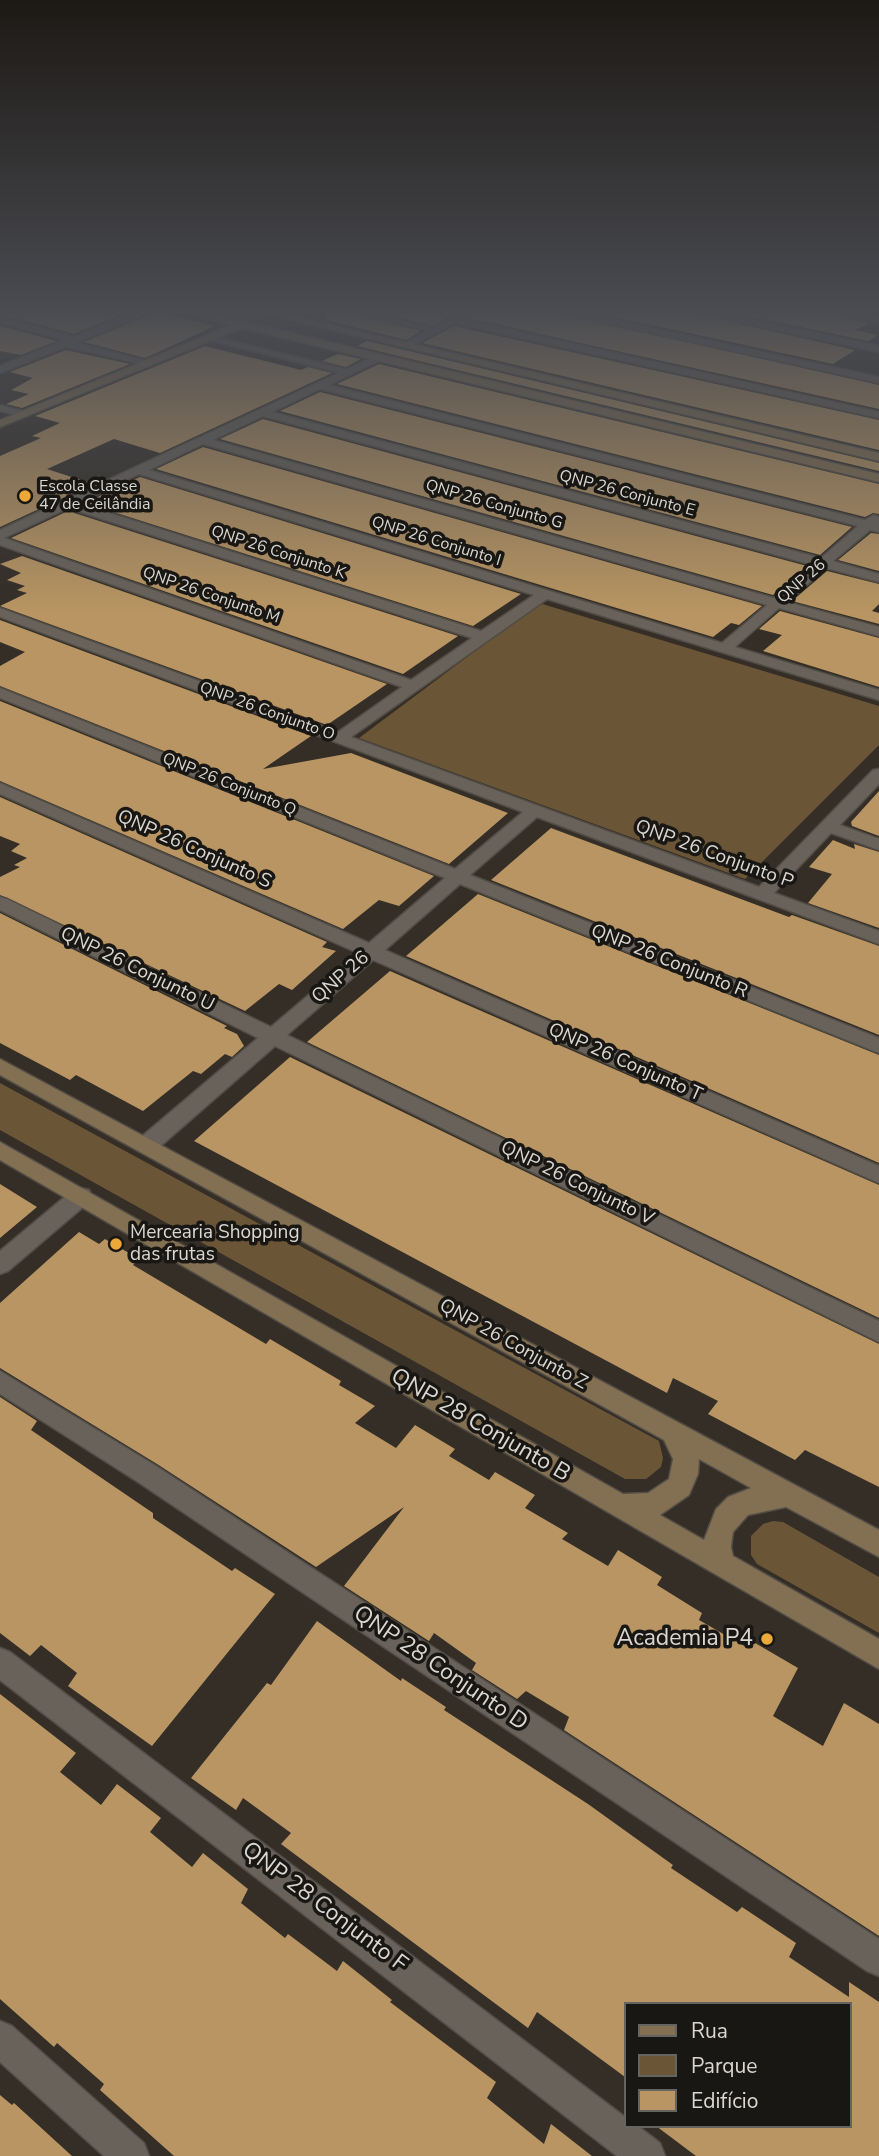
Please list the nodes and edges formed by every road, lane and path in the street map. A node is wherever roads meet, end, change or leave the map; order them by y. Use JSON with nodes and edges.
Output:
{"nodes":[{"id":1,"x":10,"y":411,"type":"edge"},
{"id":2,"x":31,"y":411,"type":"edge"},
{"id":3,"x":264,"y":411,"type":"edge"},
{"id":4,"x":418,"y":411,"type":"edge"},
{"id":5,"x":595,"y":411,"type":"edge"},
{"id":6,"x":680,"y":411,"type":"joint"},
{"id":7,"x":859,"y":411,"type":"edge"},
{"id":8,"x":261,"y":412,"type":"junction"},
{"id":9,"x":23,"y":414,"type":"junction"},
{"id":10,"x":879,"y":415,"type":"edge"},
{"id":11,"x":724,"y":421,"type":"junction"},
{"id":12,"x":0,"y":424,"type":"edge"},
{"id":13,"x":654,"y":425,"type":"junction"},
{"id":14,"x":701,"y":436,"type":"junction"},
{"id":15,"x":201,"y":440,"type":"junction"},
{"id":16,"x":879,"y":457,"type":"edge"},
{"id":17,"x":137,"y":470,"type":"junction"},
{"id":18,"x":879,"y":478,"type":"edge"},
{"id":19,"x":65,"y":503,"type":"junction"},
{"id":20,"x":875,"y":522,"type":"edge"},
{"id":21,"x":0,"y":535,"type":"edge"},
{"id":22,"x":0,"y":541,"type":"edge"},
{"id":23,"x":823,"y":563,"type":"junction"},
{"id":24,"x":879,"y":578,"type":"edge"},
{"id":25,"x":544,"y":594,"type":"junction"},
{"id":26,"x":777,"y":603,"type":"junction"},
{"id":27,"x":0,"y":612,"type":"edge"},
{"id":28,"x":879,"y":632,"type":"edge"},
{"id":29,"x":481,"y":636,"type":"junction"},
{"id":30,"x":725,"y":648,"type":"junction"},
{"id":31,"x":411,"y":685,"type":"junction"},
{"id":32,"x":0,"y":693,"type":"edge"},
{"id":33,"x":879,"y":695,"type":"edge"},
{"id":34,"x":339,"y":738,"type":"junction"},
{"id":35,"x":879,"y":774,"type":"edge"},
{"id":36,"x":0,"y":788,"type":"edge"},
{"id":37,"x":534,"y":811,"type":"junction"},
{"id":38,"x":827,"y":826,"type":"junction"},
{"id":39,"x":879,"y":845,"type":"edge"},
{"id":40,"x":458,"y":879,"type":"junction"},
{"id":41,"x":762,"y":895,"type":"junction"},
{"id":42,"x":0,"y":903,"type":"edge"},
{"id":43,"x":879,"y":938,"type":"edge"},
{"id":44,"x":372,"y":951,"type":"junction"},
{"id":45,"x":275,"y":1036,"type":"junction"},
{"id":46,"x":879,"y":1046,"type":"edge"},
{"id":47,"x":0,"y":1066,"type":"edge"},
{"id":48,"x":148,"y":1144,"type":"junction"},
{"id":49,"x":0,"y":1150,"type":"edge"},
{"id":50,"x":879,"y":1175,"type":"edge"},
{"id":51,"x":81,"y":1196,"type":"junction"},
{"id":52,"x":0,"y":1265,"type":"edge"},
{"id":53,"x":879,"y":1332,"type":"edge"},
{"id":54,"x":0,"y":1381,"type":"edge"},
{"id":55,"x":673,"y":1432,"type":"junction"},
{"id":56,"x":787,"y":1495,"type":"junction"},
{"id":57,"x":619,"y":1506,"type":"junction"},
{"id":58,"x":879,"y":1544,"type":"edge"},
{"id":59,"x":720,"y":1564,"type":"junction"},
{"id":60,"x":879,"y":1655,"type":"edge"},
{"id":61,"x":0,"y":1662,"type":"edge"},
{"id":62,"x":879,"y":1959,"type":"edge"},
{"id":63,"x":0,"y":2038,"type":"edge"},
{"id":64,"x":131,"y":2156,"type":"edge"},
{"id":65,"x":647,"y":2156,"type":"edge"}],
"edges":[{"from":1,"to":9,"type":"street"},
{"from":2,"to":9,"type":"street"},
{"from":3,"to":8,"type":"street"},
{"from":4,"to":20,"type":"street"},
{"from":5,"to":13,"type":"street"},
{"from":6,"to":11,"type":"street"},
{"from":6,"to":13,"type":"street"},
{"from":7,"to":10,"type":"street"},
{"from":8,"to":15,"type":"street"},
{"from":8,"to":23,"type":"street","name":"QNP 26 Conjunto E"},
{"from":9,"to":12,"type":"street"},
{"from":11,"to":14,"type":"street"},
{"from":11,"to":16,"type":"street"},
{"from":13,"to":14,"type":"street"},
{"from":14,"to":18,"type":"street"},
{"from":15,"to":17,"type":"street"},
{"from":15,"to":26,"type":"street","name":"QNP 26 Conjunto G"},
{"from":17,"to":19,"type":"street"},
{"from":17,"to":25,"type":"street","name":"QNP 26 Conjunto I"},
{"from":19,"to":21,"type":"street"},
{"from":19,"to":29,"type":"street","name":"QNP 26 Conjunto K"},
{"from":20,"to":23,"type":"street","name":"QNP 26"},
{"from":22,"to":31,"type":"street","name":"QNP 26 Conjunto M"},
{"from":23,"to":24,"type":"street","name":"QNP 26 Conjunto E"},
{"from":23,"to":26,"type":"street","name":"QNP 26"},
{"from":25,"to":29,"type":"street"},
{"from":25,"to":30,"type":"street","name":"QNP 26 Conjunto I"},
{"from":26,"to":28,"type":"street","name":"QNP 26 Conjunto G"},
{"from":26,"to":30,"type":"street","name":"QNP 26"},
{"from":27,"to":34,"type":"street","name":"QNP 26 Conjunto O"},
{"from":29,"to":31,"type":"street"},
{"from":30,"to":33,"type":"street","name":"QNP 26 Conjunto I"},
{"from":31,"to":34,"type":"street"},
{"from":32,"to":40,"type":"street","name":"QNP 26 Conjunto Q"},
{"from":34,"to":37,"type":"street","name":"QNP 26 Conjunto O"},
{"from":35,"to":38,"type":"street"},
{"from":36,"to":44,"type":"street","name":"QNP 26 Conjunto S"},
{"from":37,"to":40,"type":"street","name":"QNP 26"},
{"from":37,"to":41,"type":"street","name":"QNP 26 Conjunto P"},
{"from":38,"to":39,"type":"street"},
{"from":38,"to":41,"type":"street"},
{"from":40,"to":44,"type":"street","name":"QNP 26"},
{"from":40,"to":46,"type":"street","name":"QNP 26 Conjunto R"},
{"from":41,"to":43,"type":"street","name":"QNP 26 Conjunto P"},
{"from":42,"to":45,"type":"street","name":"QNP 26 Conjunto U"},
{"from":44,"to":45,"type":"street","name":"QNP 26"},
{"from":44,"to":50,"type":"street","name":"QNP 26 Conjunto T"},
{"from":45,"to":48,"type":"street","name":"QNP 26"},
{"from":45,"to":53,"type":"street","name":"QNP 26 Conjunto V"},
{"from":47,"to":48,"type":"street","name":"QNP 26 Conjunto Z"},
{"from":48,"to":55,"type":"street","name":"QNP 26 Conjunto Z"},
{"from":49,"to":51,"type":"street","name":"QNP 28 Conjunto B"},
{"from":51,"to":52,"type":"street"},
{"from":51,"to":57,"type":"street","name":"QNP 28 Conjunto B"},
{"from":54,"to":62,"type":"street","name":"QNP 28 Conjunto D"},
{"from":55,"to":56,"type":"street","name":"QNP 26 Conjunto Z"},
{"from":55,"to":57,"type":"street"},
{"from":56,"to":58,"type":"street","name":"QNP 26 Conjunto Z"},
{"from":56,"to":59,"type":"street"},
{"from":57,"to":59,"type":"street","name":"QNP 28 Conjunto B"},
{"from":59,"to":60,"type":"street","name":"QNP 28 Conjunto B"},
{"from":61,"to":65,"type":"street","name":"QNP 28 Conjunto F"},
{"from":63,"to":64,"type":"street"}]}
